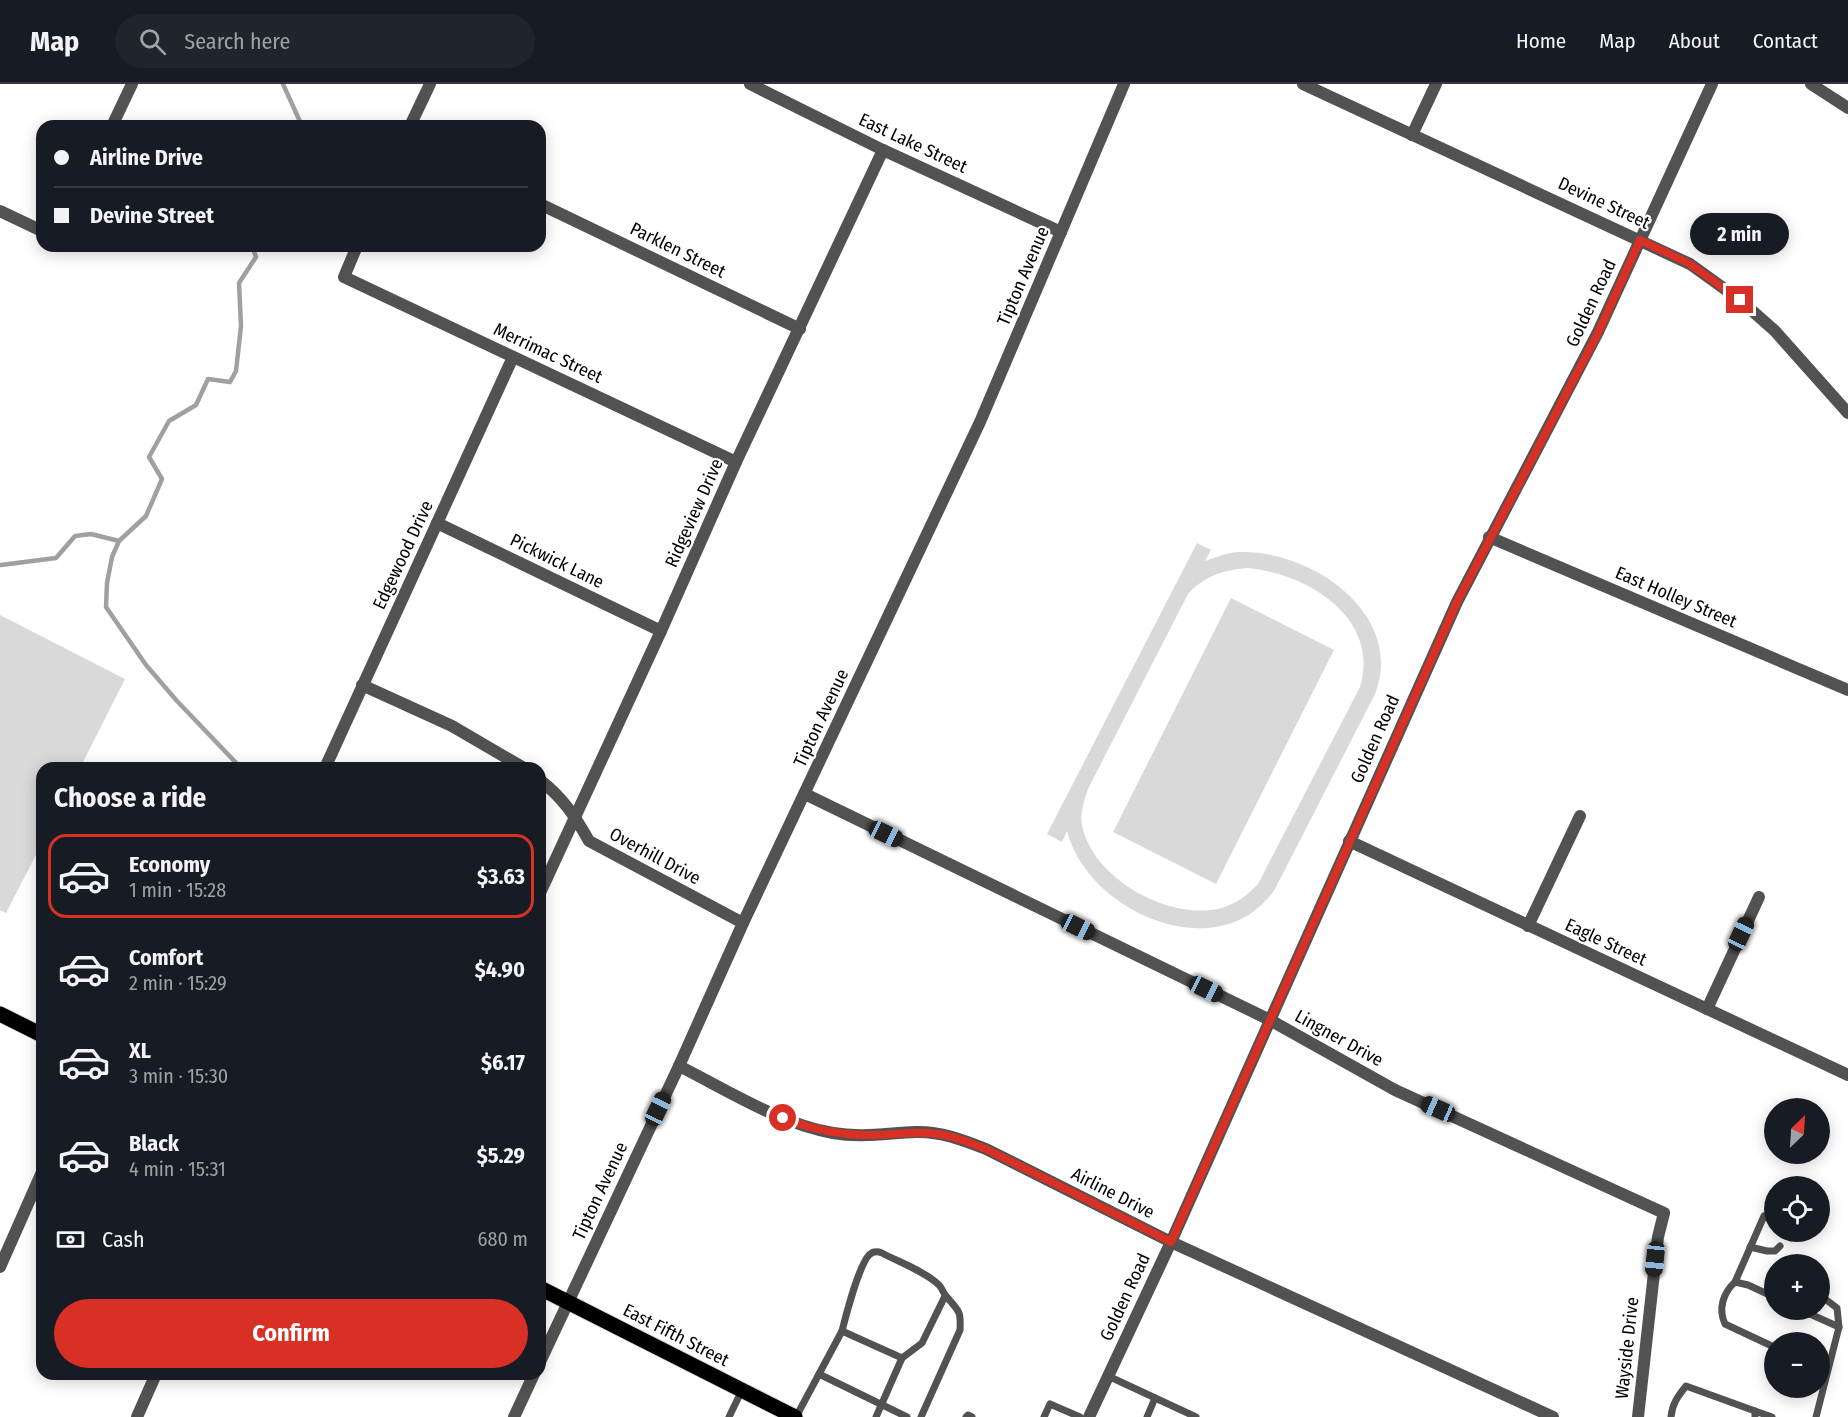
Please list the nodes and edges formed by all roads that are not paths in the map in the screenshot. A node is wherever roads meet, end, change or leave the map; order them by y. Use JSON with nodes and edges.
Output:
{"nodes":[{"id":1,"x":132,"y":84,"type":"edge"},
{"id":2,"x":430,"y":84,"type":"edge"},
{"id":3,"x":750,"y":84,"type":"edge"},
{"id":4,"x":1124,"y":84,"type":"edge"},
{"id":5,"x":1303,"y":84,"type":"edge"},
{"id":6,"x":1436,"y":84,"type":"edge"},
{"id":7,"x":1712,"y":84,"type":"edge"},
{"id":8,"x":1811,"y":84,"type":"edge"},
{"id":9,"x":1848,"y":108,"type":"edge"},
{"id":10,"x":115,"y":120,"type":"edge"},
{"id":11,"x":413,"y":120,"type":"edge"},
{"id":12,"x":1412,"y":135,"type":"junction"},
{"id":13,"x":883,"y":150,"type":"junction"},
{"id":14,"x":546,"y":207,"type":"edge"},
{"id":15,"x":0,"y":211,"type":"edge"},
{"id":16,"x":36,"y":228,"type":"edge"},
{"id":17,"x":1061,"y":232,"type":"junction"},
{"id":18,"x":1640,"y":240,"type":"junction"},
{"id":19,"x":354,"y":252,"type":"edge"},
{"id":20,"x":800,"y":329,"type":"junction"},
{"id":21,"x":513,"y":357,"type":"junction"},
{"id":22,"x":1848,"y":413,"type":"edge"},
{"id":23,"x":736,"y":462,"type":"junction"},
{"id":24,"x":437,"y":523,"type":"junction"},
{"id":25,"x":1490,"y":537,"type":"junction"},
{"id":26,"x":661,"y":631,"type":"junction"},
{"id":27,"x":362,"y":686,"type":"junction"},
{"id":28,"x":1848,"y":690,"type":"edge"},
{"id":29,"x":328,"y":762,"type":"edge"},
{"id":30,"x":514,"y":762,"type":"edge"},
{"id":31,"x":546,"y":785,"type":"edge"},
{"id":32,"x":805,"y":794,"type":"junction"},
{"id":33,"x":1580,"y":816,"type":"dead end"},
{"id":34,"x":576,"y":819,"type":"junction"},
{"id":35,"x":1349,"y":841,"type":"junction"},
{"id":36,"x":546,"y":881,"type":"edge"},
{"id":37,"x":1759,"y":897,"type":"dead end"},
{"id":38,"x":743,"y":923,"type":"junction"},
{"id":39,"x":1528,"y":926,"type":"junction"},
{"id":40,"x":1707,"y":1009,"type":"junction"},
{"id":41,"x":0,"y":1014,"type":"edge"},
{"id":42,"x":1270,"y":1020,"type":"junction"},
{"id":43,"x":36,"y":1032,"type":"edge"},
{"id":44,"x":679,"y":1066,"type":"junction"},
{"id":45,"x":1848,"y":1075,"type":"edge"},
{"id":46,"x":36,"y":1186,"type":"edge"},
{"id":47,"x":1664,"y":1213,"type":"joint"},
{"id":48,"x":1764,"y":1216,"type":"edge"},
{"id":49,"x":1171,"y":1242,"type":"junction"},
{"id":50,"x":1780,"y":1246,"type":"dead end"},
{"id":51,"x":1750,"y":1247,"type":"junction"},
{"id":52,"x":0,"y":1267,"type":"edge"},
{"id":53,"x":1735,"y":1282,"type":"junction"},
{"id":54,"x":546,"y":1291,"type":"edge"},
{"id":55,"x":1764,"y":1292,"type":"edge"},
{"id":56,"x":945,"y":1296,"type":"junction"},
{"id":57,"x":568,"y":1303,"type":"junction"},
{"id":58,"x":1830,"y":1303,"type":"edge"},
{"id":59,"x":1824,"y":1320,"type":"edge"},
{"id":60,"x":1839,"y":1327,"type":"junction"},
{"id":61,"x":842,"y":1330,"type":"junction"},
{"id":62,"x":1764,"y":1342,"type":"edge"},
{"id":63,"x":546,"y":1349,"type":"edge"},
{"id":64,"x":902,"y":1358,"type":"junction"},
{"id":65,"x":1830,"y":1363,"type":"edge"},
{"id":66,"x":819,"y":1374,"type":"junction"},
{"id":67,"x":1108,"y":1376,"type":"junction"},
{"id":68,"x":153,"y":1380,"type":"edge"},
{"id":69,"x":531,"y":1380,"type":"edge"},
{"id":70,"x":742,"y":1390,"type":"junction"},
{"id":71,"x":1155,"y":1398,"type":"junction"},
{"id":72,"x":1820,"y":1398,"type":"edge"},
{"id":73,"x":881,"y":1405,"type":"junction"},
{"id":74,"x":774,"y":1412,"type":"edge"},
{"id":75,"x":1755,"y":1414,"type":"edge"},
{"id":76,"x":136,"y":1417,"type":"edge"},
{"id":77,"x":514,"y":1417,"type":"edge"},
{"id":78,"x":729,"y":1417,"type":"edge"},
{"id":79,"x":795,"y":1417,"type":"edge"},
{"id":80,"x":876,"y":1417,"type":"edge"},
{"id":81,"x":907,"y":1417,"type":"edge"},
{"id":82,"x":921,"y":1417,"type":"edge"},
{"id":83,"x":966,"y":1417,"type":"edge"},
{"id":84,"x":972,"y":1417,"type":"edge"},
{"id":85,"x":1044,"y":1417,"type":"edge"},
{"id":86,"x":1080,"y":1417,"type":"edge"},
{"id":87,"x":1089,"y":1417,"type":"edge"},
{"id":88,"x":1147,"y":1417,"type":"edge"},
{"id":89,"x":1196,"y":1417,"type":"edge"},
{"id":90,"x":1553,"y":1417,"type":"edge"},
{"id":91,"x":1638,"y":1417,"type":"edge"},
{"id":92,"x":1671,"y":1417,"type":"edge"},
{"id":93,"x":1772,"y":1417,"type":"edge"},
{"id":94,"x":1815,"y":1417,"type":"edge"}],
"edges":[{"from":1,"to":10,"type":"street"},
{"from":2,"to":11,"type":"street"},
{"from":3,"to":13,"type":"street","name":"East Lake Street"},
{"from":4,"to":17,"type":"street","name":"Tipton Avenue"},
{"from":5,"to":12,"type":"street","name":"Devine Street"},
{"from":6,"to":12,"type":"street"},
{"from":7,"to":18,"type":"street","name":"Golden Road"},
{"from":8,"to":9,"type":"street"},
{"from":12,"to":18,"type":"street","name":"Devine Street"},
{"from":13,"to":17,"type":"street","name":"East Lake Street"},
{"from":13,"to":20,"type":"street","name":"Ridgeview Drive"},
{"from":14,"to":20,"type":"street","name":"Parklen Street"},
{"from":15,"to":16,"type":"street"},
{"from":17,"to":32,"type":"street","name":"Tipton Avenue"},
{"from":18,"to":22,"type":"street","name":"Devine Street"},
{"from":18,"to":25,"type":"street","name":"Golden Road"},
{"from":19,"to":21,"type":"street","name":"Merrimac Street"},
{"from":20,"to":23,"type":"street","name":"Ridgeview Drive"},
{"from":21,"to":23,"type":"street","name":"Merrimac Street"},
{"from":21,"to":24,"type":"street","name":"Edgewood Drive"},
{"from":23,"to":26,"type":"street","name":"Ridgeview Drive"},
{"from":24,"to":26,"type":"street","name":"Pickwick Lane"},
{"from":24,"to":27,"type":"street","name":"Edgewood Drive"},
{"from":25,"to":28,"type":"street","name":"East Holley Street"},
{"from":25,"to":35,"type":"street","name":"Golden Road"},
{"from":26,"to":34,"type":"street","name":"Ridgeview Drive"},
{"from":27,"to":29,"type":"street","name":"Edgewood Drive"},
{"from":27,"to":30,"type":"street"},
{"from":31,"to":34,"type":"street","name":"Overhill Drive"},
{"from":32,"to":38,"type":"street","name":"Tipton Avenue"},
{"from":32,"to":42,"type":"street","name":"Lingner Drive"},
{"from":33,"to":39,"type":"street"},
{"from":34,"to":36,"type":"street","name":"Ridgeview Drive"},
{"from":34,"to":38,"type":"street","name":"Overhill Drive"},
{"from":35,"to":39,"type":"street","name":"Eagle Street"},
{"from":35,"to":42,"type":"street","name":"Golden Road"},
{"from":37,"to":40,"type":"street"},
{"from":38,"to":44,"type":"street","name":"Tipton Avenue"},
{"from":39,"to":40,"type":"street","name":"Eagle Street"},
{"from":40,"to":45,"type":"street","name":"Eagle Street"},
{"from":41,"to":43,"type":"main road"},
{"from":42,"to":47,"type":"street","name":"Lingner Drive"},
{"from":42,"to":49,"type":"street","name":"Golden Road"},
{"from":44,"to":49,"type":"street","name":"Airline Drive"},
{"from":44,"to":57,"type":"street","name":"Tipton Avenue"},
{"from":46,"to":52,"type":"street"},
{"from":47,"to":91,"type":"street","name":"Wayside Drive"},
{"from":48,"to":51,"type":"lane"},
{"from":49,"to":67,"type":"street","name":"Golden Road"},
{"from":49,"to":90,"type":"street","name":"Airline Drive"},
{"from":50,"to":51,"type":"lane"},
{"from":51,"to":53,"type":"lane"},
{"from":53,"to":55,"type":"lane"},
{"from":53,"to":62,"type":"lane"},
{"from":54,"to":57,"type":"main road","name":"East Fifth Street"},
{"from":56,"to":61,"type":"lane"},
{"from":56,"to":64,"type":"lane"},
{"from":56,"to":82,"type":"lane"},
{"from":57,"to":63,"type":"street","name":"Tipton Avenue"},
{"from":57,"to":70,"type":"main road","name":"East Fifth Street"},
{"from":58,"to":60,"type":"lane"},
{"from":59,"to":60,"type":"lane"},
{"from":60,"to":65,"type":"lane"},
{"from":61,"to":64,"type":"lane"},
{"from":61,"to":66,"type":"lane"},
{"from":64,"to":73,"type":"lane"},
{"from":66,"to":73,"type":"lane"},
{"from":66,"to":79,"type":"lane"},
{"from":67,"to":71,"type":"lane"},
{"from":67,"to":87,"type":"street","name":"Golden Road"},
{"from":68,"to":76,"type":"street"},
{"from":69,"to":77,"type":"street"},
{"from":70,"to":74,"type":"main road","name":"East Fifth Street"},
{"from":70,"to":78,"type":"lane"},
{"from":71,"to":88,"type":"lane"},
{"from":71,"to":89,"type":"lane"},
{"from":72,"to":94,"type":"lane"},
{"from":73,"to":80,"type":"lane"},
{"from":73,"to":81,"type":"lane"},
{"from":74,"to":79,"type":"main road","name":"East Fifth Street"},
{"from":75,"to":92,"type":"lane"},
{"from":75,"to":93,"type":"lane"},
{"from":83,"to":84,"type":"lane"},
{"from":85,"to":86,"type":"lane"}]}
